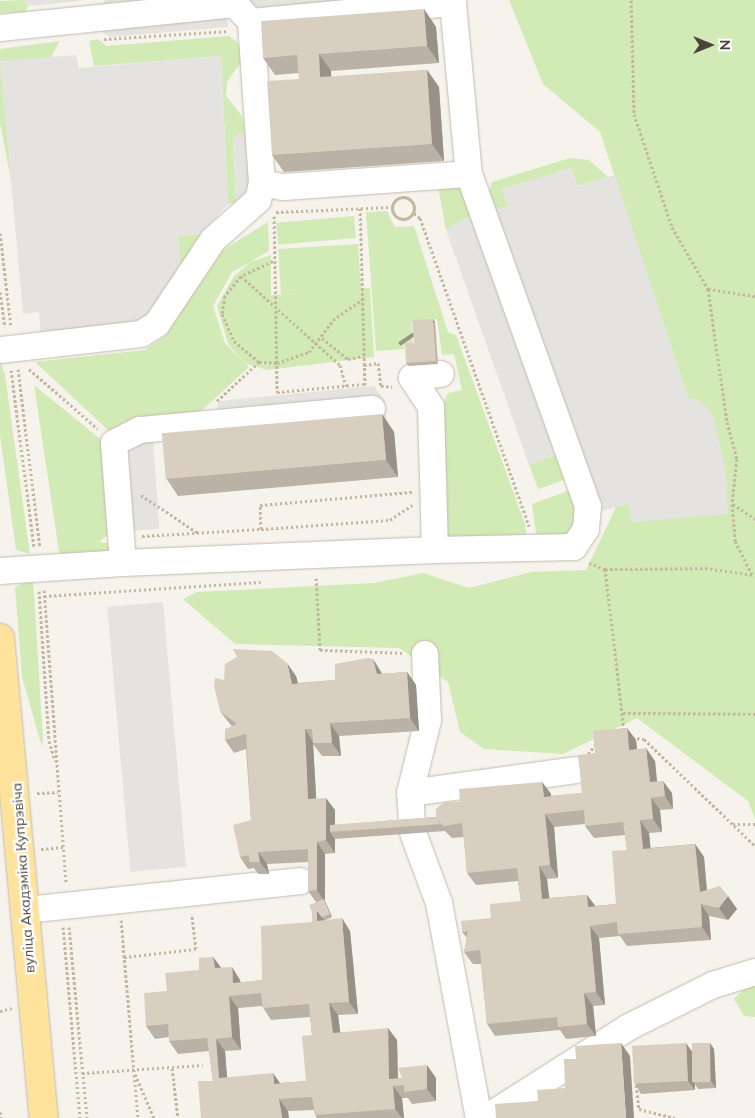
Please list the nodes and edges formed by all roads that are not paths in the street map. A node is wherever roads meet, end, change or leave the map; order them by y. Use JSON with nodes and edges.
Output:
{"nodes":[{"id":1,"x":241,"y":20,"type":"junction"},
{"id":2,"x":0,"y":28,"type":"edge"},
{"id":3,"x":470,"y":174,"type":"junction"},
{"id":4,"x":262,"y":183,"type":"junction"},
{"id":5,"x":11,"y":355,"type":"edge"},
{"id":6,"x":441,"y":374,"type":"dead end"},
{"id":7,"x":372,"y":409,"type":"dead end"},
{"id":8,"x":435,"y":550,"type":"junction"},
{"id":9,"x":123,"y":563,"type":"junction"},
{"id":10,"x":0,"y":571,"type":"edge"},
{"id":11,"x":0,"y":638,"type":"edge"},
{"id":12,"x":425,"y":654,"type":"road end"},
{"id":13,"x":576,"y":770,"type":"road end"},
{"id":14,"x":410,"y":793,"type":"junction"},
{"id":15,"x":300,"y":881,"type":"dead end"},
{"id":16,"x":26,"y":910,"type":"junction"},
{"id":17,"x":755,"y":972,"type":"edge"},
{"id":18,"x":44,"y":1118,"type":"edge"},
{"id":19,"x":479,"y":1118,"type":"edge"},
{"id":20,"x":486,"y":1118,"type":"edge"}],
"edges":[{"from":1,"to":2,"type":"lane"},
{"from":1,"to":3,"type":"lane"},
{"from":1,"to":4,"type":"lane"},
{"from":3,"to":4,"type":"lane"},
{"from":3,"to":8,"type":"lane"},
{"from":4,"to":5,"type":"lane"},
{"from":6,"to":8,"type":"lane"},
{"from":7,"to":9,"type":"lane"},
{"from":8,"to":9,"type":"lane"},
{"from":9,"to":10,"type":"lane"},
{"from":11,"to":16,"type":"main road","name":"вуліца Акадэміка Купрэвіча"},
{"from":12,"to":14,"type":"lane"},
{"from":13,"to":14,"type":"lane"},
{"from":14,"to":19,"type":"lane"},
{"from":15,"to":16,"type":"lane"},
{"from":16,"to":18,"type":"main road","name":"вуліца Акадэміка Купрэвіча"},
{"from":17,"to":20,"type":"lane"}]}
